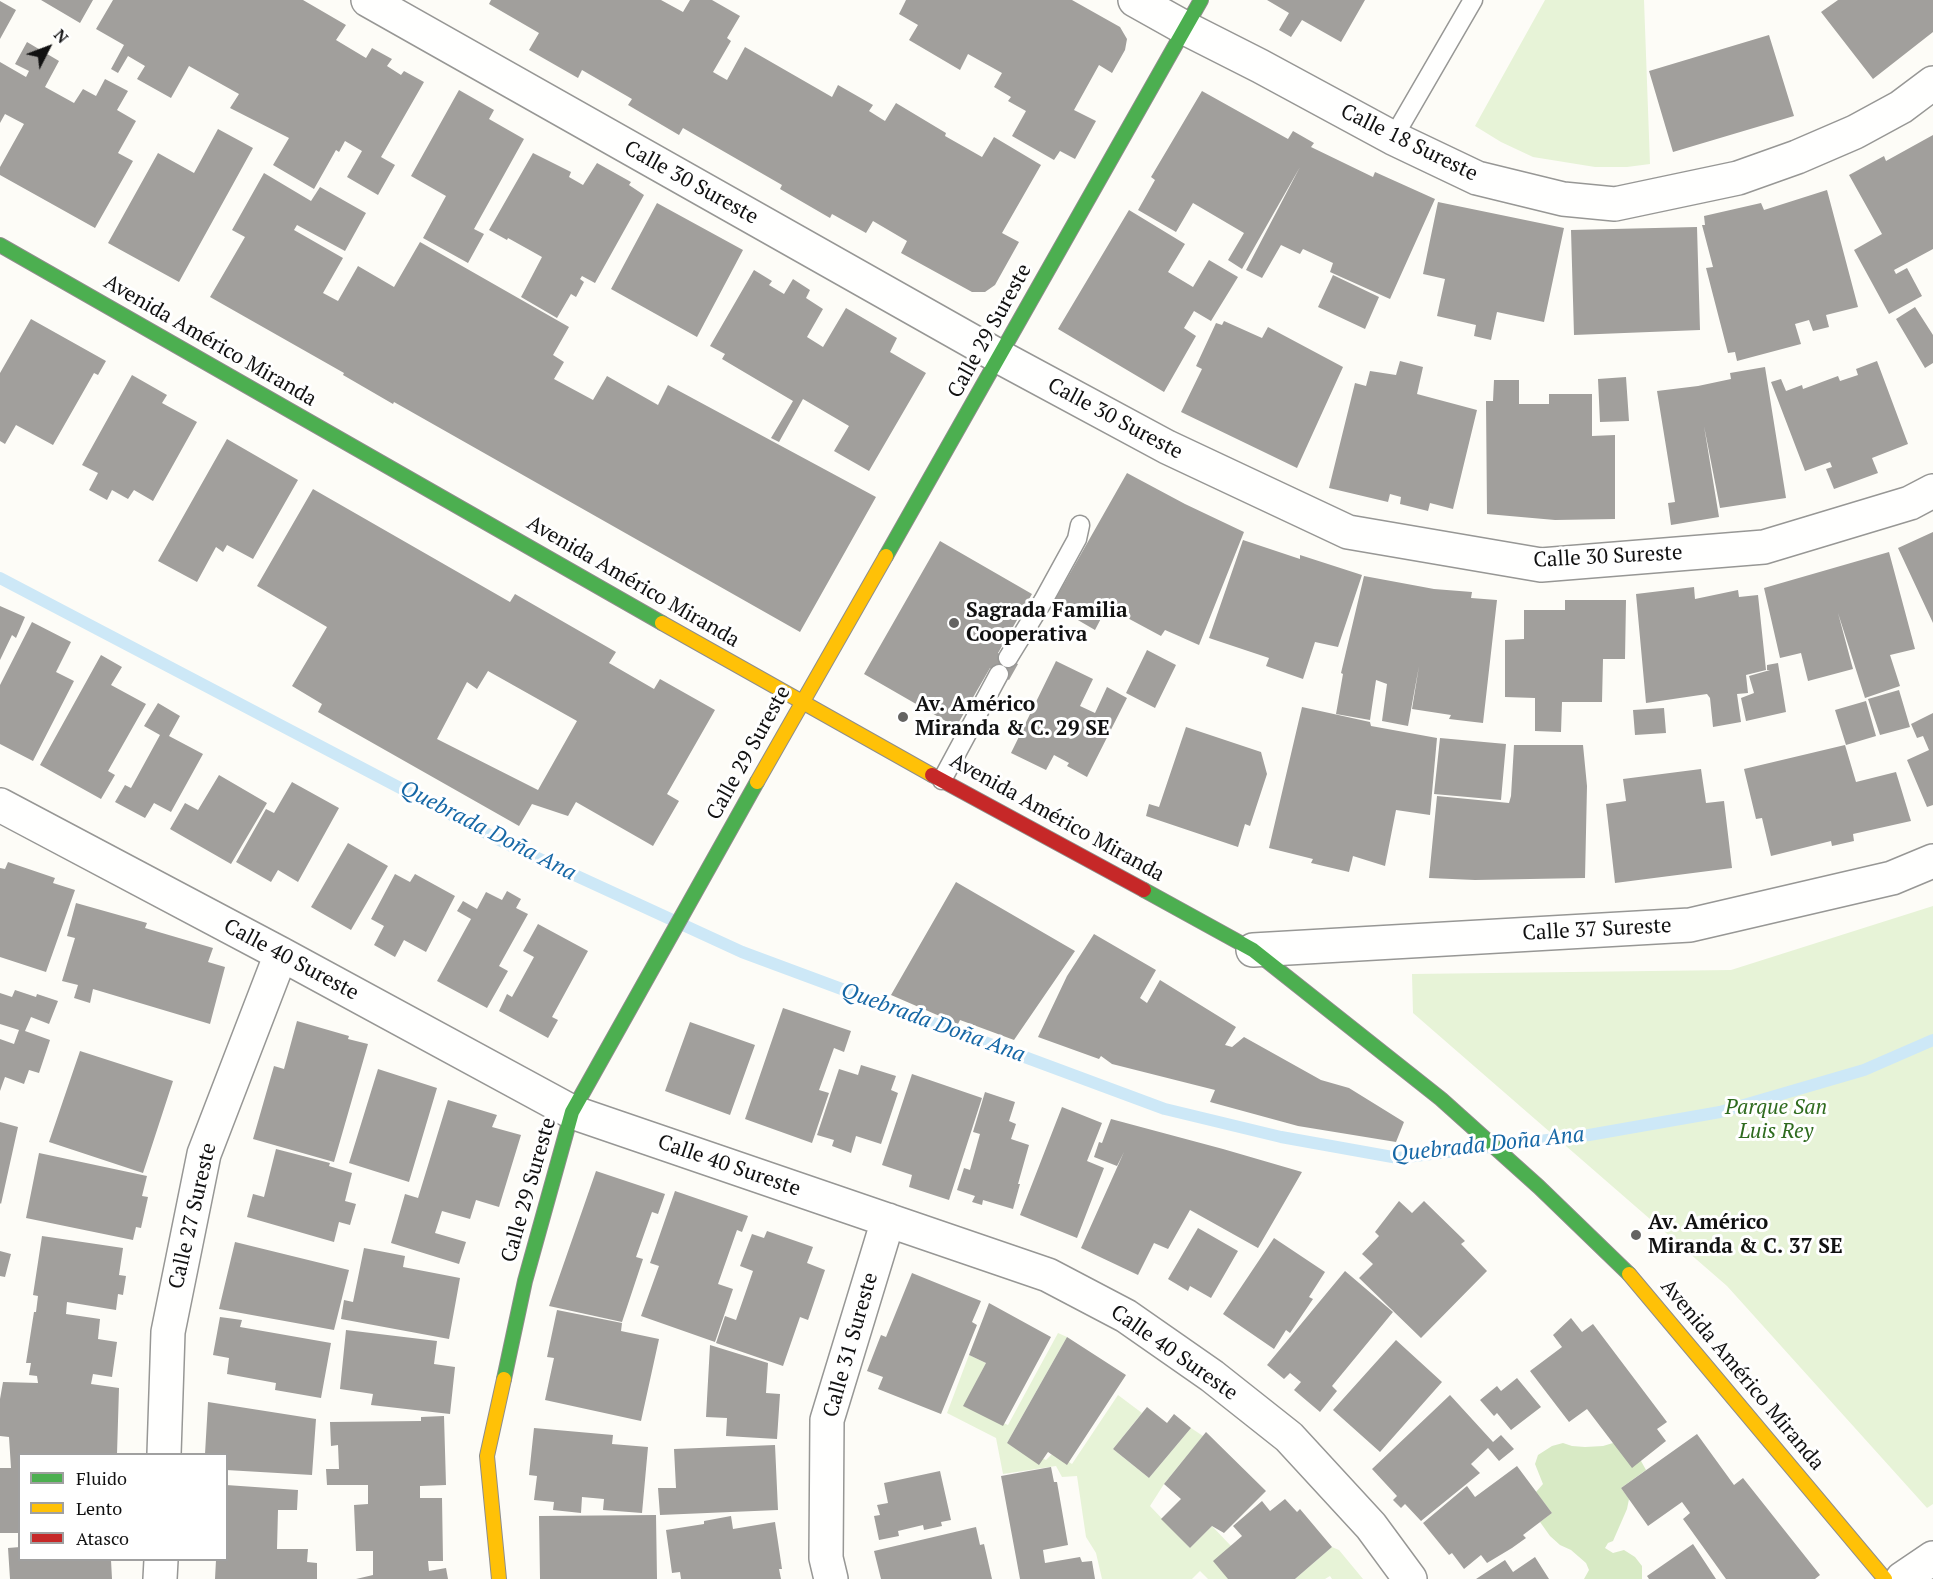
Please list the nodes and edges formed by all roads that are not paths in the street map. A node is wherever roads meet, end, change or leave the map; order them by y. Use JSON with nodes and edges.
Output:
{"nodes":[{"id":1,"x":368,"y":0,"type":"edge"},
{"id":2,"x":1135,"y":0,"type":"edge"},
{"id":3,"x":1201,"y":0,"type":"edge"},
{"id":4,"x":1473,"y":0,"type":"edge"},
{"id":5,"x":1185,"y":28,"type":"junction"},
{"id":6,"x":1933,"y":83,"type":"edge"},
{"id":7,"x":1393,"y":138,"type":"junction"},
{"id":8,"x":0,"y":245,"type":"edge"},
{"id":9,"x":1000,"y":357,"type":"junction"},
{"id":10,"x":1933,"y":491,"type":"edge"},
{"id":11,"x":1080,"y":525,"type":"dead end"},
{"id":12,"x":801,"y":702,"type":"junction"},
{"id":13,"x":942,"y":780,"type":"junction"},
{"id":14,"x":0,"y":805,"type":"edge"},
{"id":15,"x":1933,"y":861,"type":"edge"},
{"id":16,"x":1253,"y":950,"type":"junction"},
{"id":17,"x":281,"y":954,"type":"junction"},
{"id":18,"x":572,"y":1112,"type":"junction"},
{"id":19,"x":888,"y":1220,"type":"junction"},
{"id":20,"x":164,"y":1453,"type":"edge"},
{"id":21,"x":1933,"y":1558,"type":"edge"},
{"id":22,"x":161,"y":1561,"type":"edge"},
{"id":23,"x":160,"y":1579,"type":"edge"},
{"id":24,"x":498,"y":1579,"type":"edge"},
{"id":25,"x":831,"y":1579,"type":"edge"},
{"id":26,"x":1410,"y":1579,"type":"edge"},
{"id":27,"x":1885,"y":1579,"type":"edge"},
{"id":28,"x":1902,"y":1579,"type":"edge"}],
"edges":[{"from":1,"to":9,"type":"street","name":"Calle 30 Sureste"},
{"from":2,"to":5,"type":"street","name":"Calle 18 Sureste"},
{"from":3,"to":5,"type":"street","name":"Calle 29 Sureste"},
{"from":4,"to":7,"type":"lane"},
{"from":5,"to":7,"type":"street","name":"Calle 18 Sureste"},
{"from":5,"to":9,"type":"street","name":"Calle 29 Sureste"},
{"from":6,"to":7,"type":"street","name":"Calle 18 Sureste"},
{"from":8,"to":12,"type":"street","name":"Avenida Américo Miranda"},
{"from":9,"to":10,"type":"street","name":"Calle 30 Sureste"},
{"from":9,"to":12,"type":"street","name":"Calle 29 Sureste"},
{"from":11,"to":13,"type":"lane"},
{"from":12,"to":13,"type":"street","name":"Avenida Américo Miranda"},
{"from":12,"to":18,"type":"street","name":"Calle 29 Sureste"},
{"from":13,"to":16,"type":"street","name":"Avenida Américo Miranda"},
{"from":14,"to":17,"type":"street","name":"Calle 40 Sureste"},
{"from":15,"to":16,"type":"street","name":"Calle 37 Sureste"},
{"from":16,"to":27,"type":"street","name":"Avenida Américo Miranda"},
{"from":17,"to":18,"type":"street","name":"Calle 40 Sureste"},
{"from":17,"to":20,"type":"street","name":"Calle 27 Sureste"},
{"from":18,"to":19,"type":"street","name":"Calle 40 Sureste"},
{"from":18,"to":24,"type":"street","name":"Calle 29 Sureste"},
{"from":19,"to":25,"type":"street","name":"Calle 31 Sureste"},
{"from":19,"to":26,"type":"street","name":"Calle 40 Sureste"},
{"from":21,"to":28,"type":"street"},
{"from":22,"to":23,"type":"street"}]}
